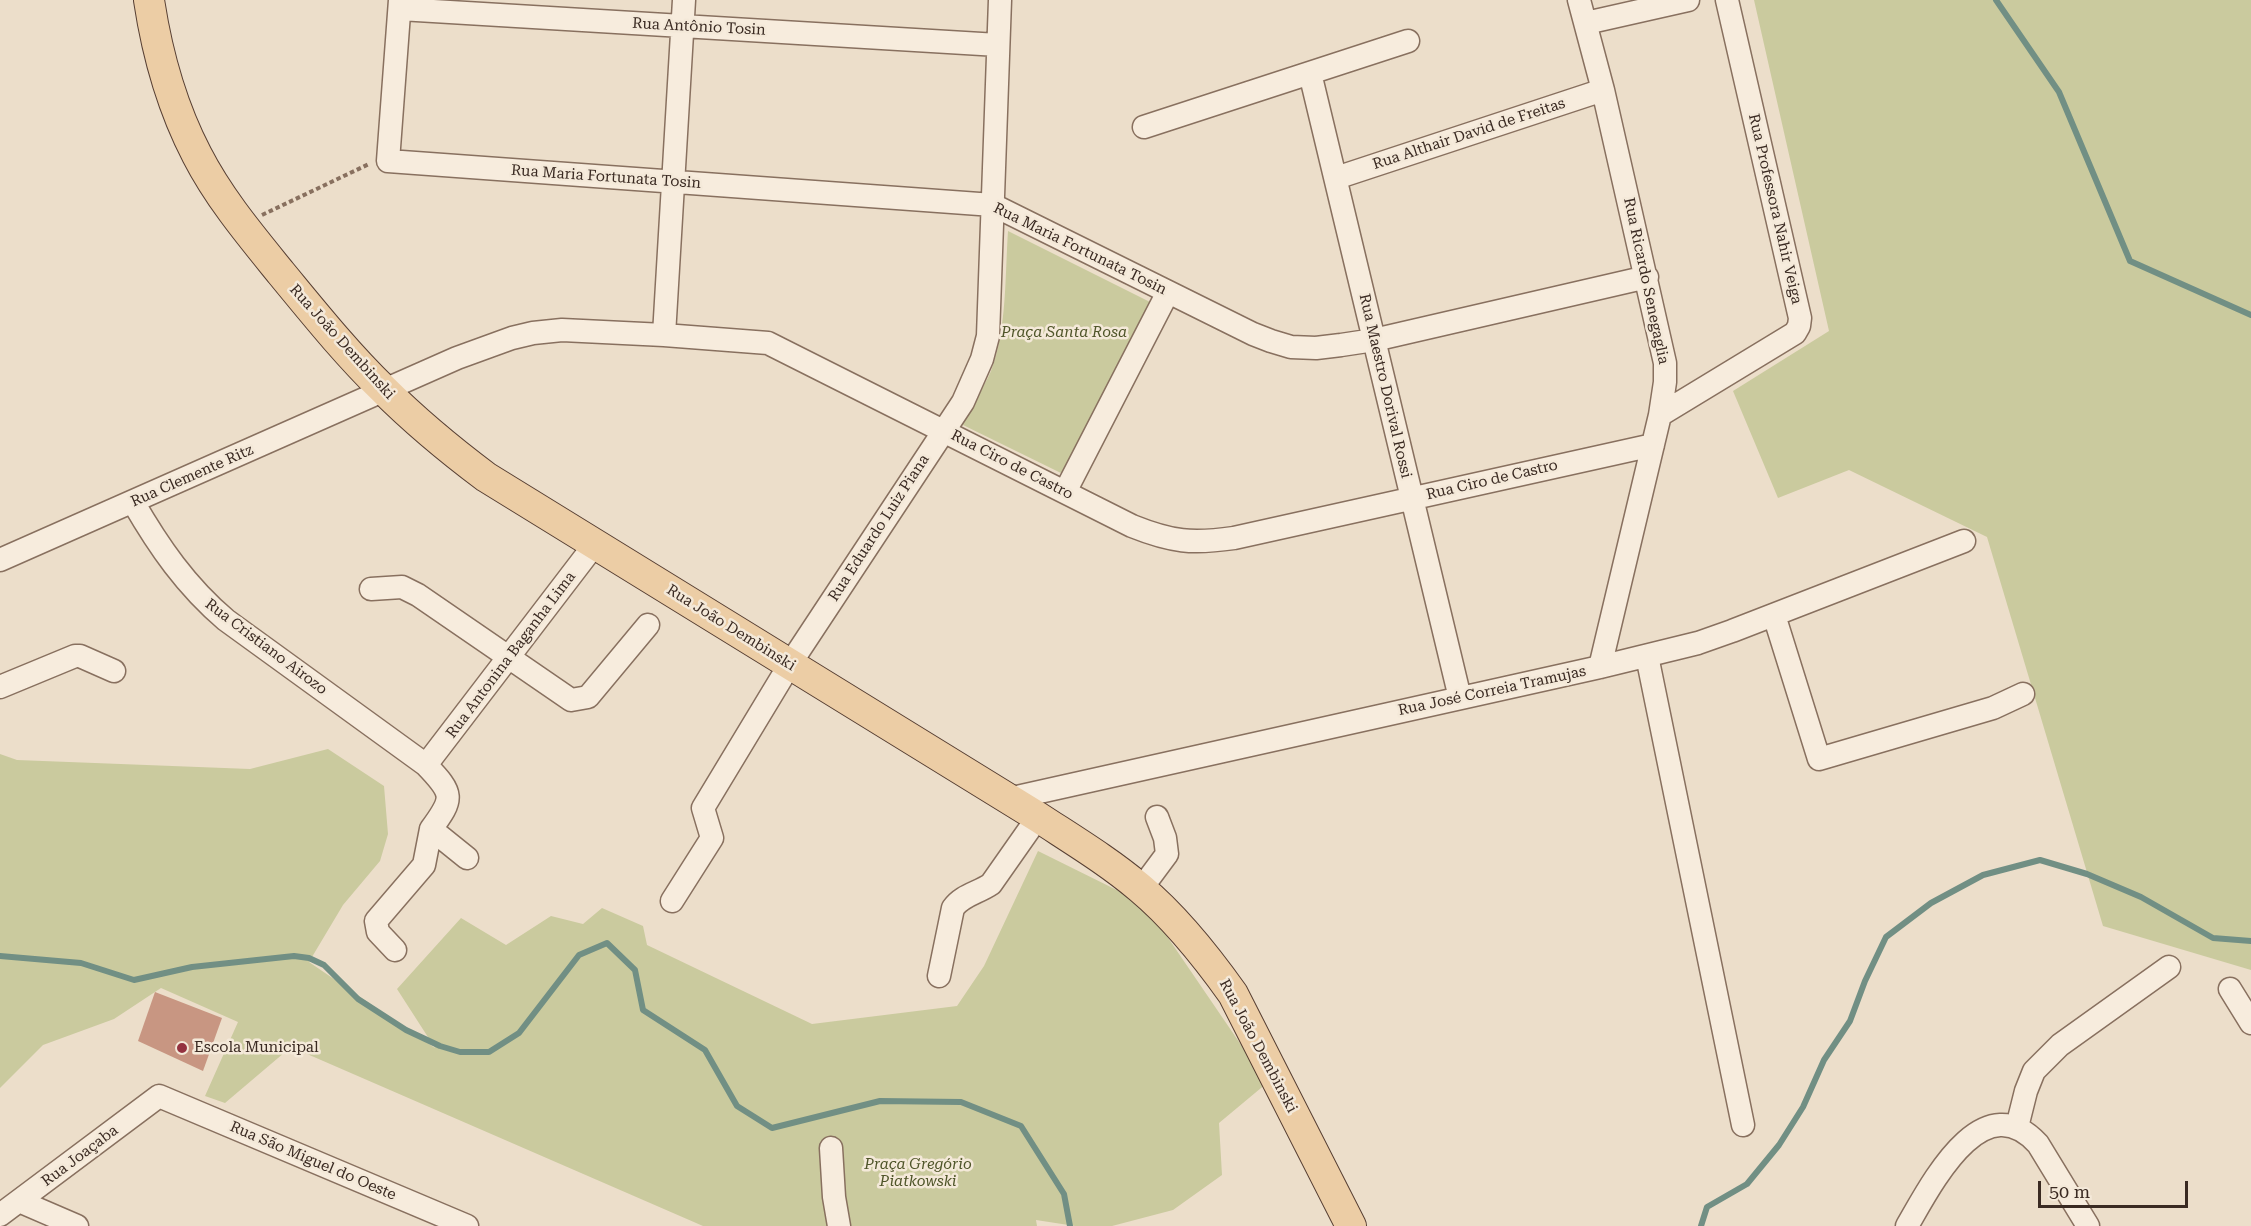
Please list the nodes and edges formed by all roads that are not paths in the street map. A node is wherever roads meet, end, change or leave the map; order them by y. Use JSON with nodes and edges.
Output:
{"nodes":[{"id":1,"x":149,"y":0,"type":"edge"},
{"id":2,"x":684,"y":0,"type":"edge"},
{"id":3,"x":1000,"y":0,"type":"edge"},
{"id":4,"x":1579,"y":0,"type":"edge"},
{"id":5,"x":1688,"y":0,"type":"edge"},
{"id":6,"x":1727,"y":0,"type":"edge"},
{"id":7,"x":400,"y":4,"type":"edge"},
{"id":8,"x":1586,"y":23,"type":"junction"},
{"id":9,"x":682,"y":26,"type":"junction"},
{"id":10,"x":1408,"y":41,"type":"dead end"},
{"id":11,"x":998,"y":45,"type":"junction"},
{"id":12,"x":1310,"y":73,"type":"junction"},
{"id":13,"x":1603,"y":90,"type":"junction"},
{"id":14,"x":1144,"y":127,"type":"dead end"},
{"id":15,"x":1335,"y":178,"type":"junction"},
{"id":16,"x":673,"y":182,"type":"junction"},
{"id":17,"x":993,"y":205,"type":"junction"},
{"id":18,"x":1647,"y":276,"type":"junction"},
{"id":19,"x":1168,"y":292,"type":"junction"},
{"id":20,"x":664,"y":335,"type":"junction"},
{"id":21,"x":1374,"y":340,"type":"junction"},
{"id":22,"x":384,"y":391,"type":"junction"},
{"id":23,"x":1660,"y":415,"type":"junction"},
{"id":24,"x":944,"y":431,"type":"junction"},
{"id":25,"x":1653,"y":445,"type":"junction"},
{"id":26,"x":1065,"y":492,"type":"junction"},
{"id":27,"x":1412,"y":498,"type":"junction"},
{"id":28,"x":134,"y":502,"type":"junction"},
{"id":29,"x":1964,"y":541,"type":"dead end"},
{"id":30,"x":595,"y":544,"type":"junction"},
{"id":31,"x":0,"y":560,"type":"edge"},
{"id":32,"x":371,"y":589,"type":"dead end"},
{"id":33,"x":1774,"y":615,"type":"junction"},
{"id":34,"x":648,"y":626,"type":"dead end"},
{"id":35,"x":509,"y":656,"type":"junction"},
{"id":36,"x":1647,"y":656,"type":"junction"},
{"id":37,"x":790,"y":664,"type":"junction"},
{"id":38,"x":1600,"y":668,"type":"junction"},
{"id":39,"x":114,"y":671,"type":"dead end"},
{"id":40,"x":0,"y":687,"type":"edge"},
{"id":41,"x":2023,"y":694,"type":"dead end"},
{"id":42,"x":1460,"y":699,"type":"junction"},
{"id":43,"x":426,"y":765,"type":"junction"},
{"id":44,"x":1008,"y":799,"type":"junction"},
{"id":45,"x":1038,"y":817,"type":"junction"},
{"id":46,"x":1158,"y":817,"type":"dead end"},
{"id":47,"x":431,"y":829,"type":"junction"},
{"id":48,"x":466,"y":858,"type":"dead end"},
{"id":49,"x":1141,"y":889,"type":"junction"},
{"id":50,"x":672,"y":901,"type":"dead end"},
{"id":51,"x":395,"y":950,"type":"dead end"},
{"id":52,"x":2169,"y":967,"type":"dead end"},
{"id":53,"x":939,"y":976,"type":"dead end"},
{"id":54,"x":2230,"y":989,"type":"dead end"},
{"id":55,"x":2251,"y":1023,"type":"edge"},
{"id":56,"x":159,"y":1096,"type":"joint"},
{"id":57,"x":1743,"y":1125,"type":"dead end"},
{"id":58,"x":2017,"y":1127,"type":"junction"},
{"id":59,"x":831,"y":1149,"type":"dead end"},
{"id":60,"x":19,"y":1201,"type":"junction"},
{"id":61,"x":0,"y":1215,"type":"edge"},
{"id":62,"x":441,"y":1221,"type":"edge"},
{"id":63,"x":77,"y":1226,"type":"edge"},
{"id":64,"x":467,"y":1226,"type":"edge"},
{"id":65,"x":839,"y":1226,"type":"edge"},
{"id":66,"x":1351,"y":1226,"type":"edge"},
{"id":67,"x":1906,"y":1226,"type":"edge"},
{"id":68,"x":2088,"y":1226,"type":"edge"}],
"edges":[{"from":1,"to":22,"type":"main road","name":"Rua João Dembinski"},
{"from":2,"to":9,"type":"street"},
{"from":3,"to":11,"type":"street","name":"Rua Eduardo Luiz Piana"},
{"from":4,"to":8,"type":"street","name":"Rua Ricardo Senegaglia"},
{"from":5,"to":8,"type":"street"},
{"from":6,"to":23,"type":"street","name":"Rua Professora Nahir Veiga"},
{"from":7,"to":9,"type":"street","name":"Rua Antônio Tosin"},
{"from":7,"to":16,"type":"street","name":"Rua Maria Fortunata Tosin"},
{"from":8,"to":13,"type":"street","name":"Rua Ricardo Senegaglia"},
{"from":9,"to":11,"type":"street","name":"Rua Antônio Tosin"},
{"from":9,"to":16,"type":"street"},
{"from":10,"to":12,"type":"street"},
{"from":11,"to":17,"type":"street","name":"Rua Eduardo Luiz Piana"},
{"from":12,"to":14,"type":"street"},
{"from":12,"to":15,"type":"street","name":"Rua Maestro Dorival Rossi"},
{"from":13,"to":15,"type":"street","name":"Rua Althair David de Freitas"},
{"from":13,"to":18,"type":"street","name":"Rua Ricardo Senegaglia"},
{"from":15,"to":21,"type":"street","name":"Rua Maestro Dorival Rossi"},
{"from":16,"to":17,"type":"street","name":"Rua Maria Fortunata Tosin"},
{"from":16,"to":20,"type":"street"},
{"from":17,"to":19,"type":"street","name":"Rua Maria Fortunata Tosin"},
{"from":17,"to":24,"type":"street","name":"Rua Eduardo Luiz Piana"},
{"from":18,"to":21,"type":"street","name":"Rua Maria Fortunata Tosin"},
{"from":18,"to":23,"type":"street","name":"Rua Ricardo Senegaglia"},
{"from":19,"to":21,"type":"street","name":"Rua Maria Fortunata Tosin"},
{"from":19,"to":26,"type":"street"},
{"from":20,"to":22,"type":"street","name":"Rua Ciro de Castro"},
{"from":20,"to":24,"type":"street","name":"Rua Ciro de Castro"},
{"from":21,"to":27,"type":"street","name":"Rua Maestro Dorival Rossi"},
{"from":22,"to":28,"type":"street","name":"Rua Clemente Ritz"},
{"from":22,"to":30,"type":"main road","name":"Rua João Dembinski"},
{"from":23,"to":25,"type":"street","name":"Rua Ricardo Senegaglia"},
{"from":24,"to":26,"type":"street","name":"Rua Ciro de Castro"},
{"from":24,"to":37,"type":"street","name":"Rua Eduardo Luiz Piana"},
{"from":25,"to":27,"type":"street","name":"Rua Ciro de Castro"},
{"from":25,"to":38,"type":"street","name":"Rua Ricardo Senegaglia"},
{"from":26,"to":27,"type":"street","name":"Rua Ciro de Castro"},
{"from":27,"to":42,"type":"street","name":"Rua Maestro Dorival Rossi"},
{"from":28,"to":31,"type":"street","name":"Rua Clemente Ritz"},
{"from":28,"to":43,"type":"street","name":"Rua Cristiano Airozo"},
{"from":29,"to":33,"type":"street","name":"Rua José Correia Tramujas"},
{"from":30,"to":35,"type":"street","name":"Rua Antonina Baganha Lima"},
{"from":30,"to":37,"type":"main road","name":"Rua João Dembinski"},
{"from":32,"to":35,"type":"street"},
{"from":33,"to":36,"type":"street","name":"Rua José Correia Tramujas"},
{"from":33,"to":41,"type":"street"},
{"from":34,"to":35,"type":"street"},
{"from":35,"to":43,"type":"street","name":"Rua Antonina Baganha Lima"},
{"from":36,"to":38,"type":"street","name":"Rua José Correia Tramujas"},
{"from":36,"to":57,"type":"street"},
{"from":37,"to":44,"type":"main road","name":"Rua João Dembinski"},
{"from":37,"to":50,"type":"street","name":"Rua Eduardo Luiz Piana"},
{"from":38,"to":42,"type":"street","name":"Rua José Correia Tramujas"},
{"from":39,"to":40,"type":"street"},
{"from":42,"to":44,"type":"street","name":"Rua José Correia Tramujas"},
{"from":43,"to":47,"type":"street","name":"Rua Cristiano Airozo"},
{"from":44,"to":45,"type":"main road","name":"Rua João Dembinski"},
{"from":45,"to":49,"type":"main road","name":"Rua João Dembinski"},
{"from":45,"to":53,"type":"street"},
{"from":46,"to":49,"type":"street"},
{"from":47,"to":48,"type":"street"},
{"from":47,"to":51,"type":"street"},
{"from":49,"to":66,"type":"main road","name":"Rua João Dembinski"},
{"from":52,"to":58,"type":"street"},
{"from":54,"to":55,"type":"street"},
{"from":56,"to":60,"type":"street","name":"Rua Joaçaba"},
{"from":56,"to":62,"type":"street","name":"Rua São Miguel do Oeste"},
{"from":58,"to":67,"type":"street"},
{"from":58,"to":68,"type":"street"},
{"from":59,"to":65,"type":"street"},
{"from":60,"to":61,"type":"street","name":"Rua Joaçaba"},
{"from":60,"to":63,"type":"street"},
{"from":62,"to":64,"type":"street","name":"Rua São Miguel do Oeste"}]}
